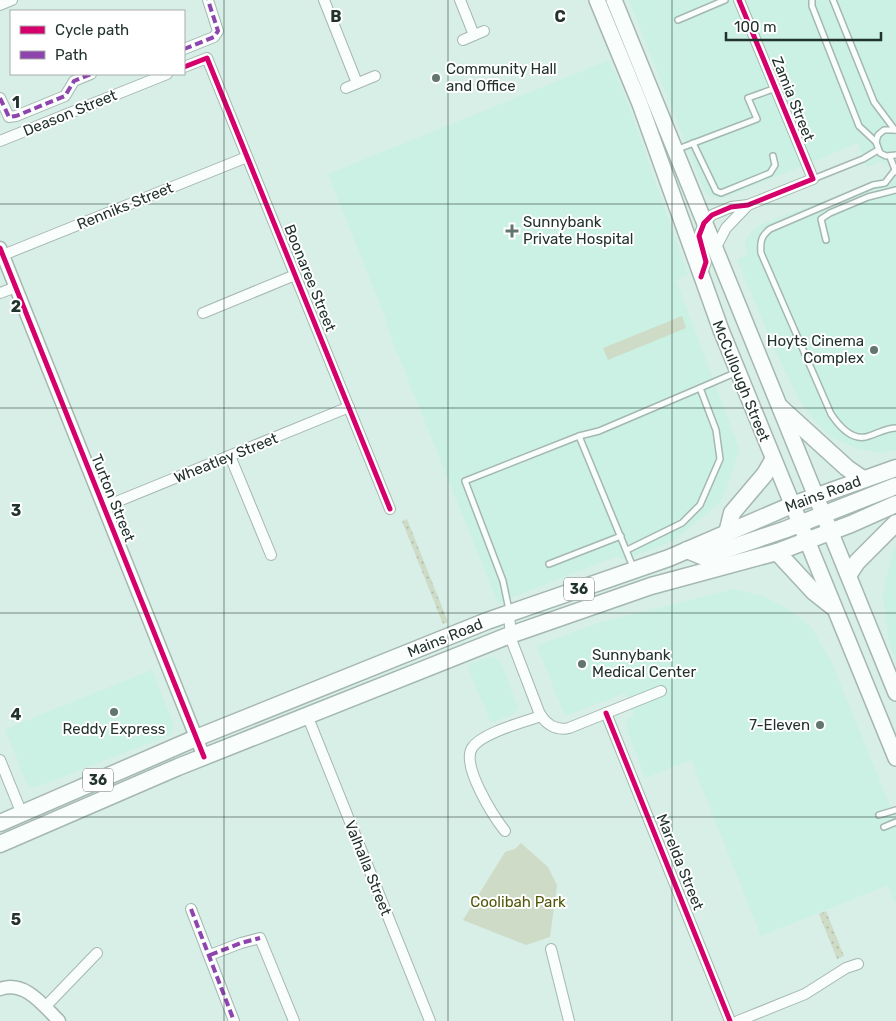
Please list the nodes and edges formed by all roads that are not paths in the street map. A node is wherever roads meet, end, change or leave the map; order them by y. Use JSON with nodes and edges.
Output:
{"nodes":[{"id":1,"x":12,"y":0,"type":"edge"},
{"id":2,"x":208,"y":0,"type":"edge"},
{"id":3,"x":324,"y":0,"type":"edge"},
{"id":4,"x":460,"y":0,"type":"edge"},
{"id":5,"x":597,"y":0,"type":"edge"},
{"id":6,"x":614,"y":0,"type":"edge"},
{"id":7,"x":725,"y":0,"type":"edge"},
{"id":8,"x":739,"y":0,"type":"edge"},
{"id":9,"x":812,"y":0,"type":"edge"},
{"id":10,"x":833,"y":0,"type":"edge"},
{"id":11,"x":0,"y":5,"type":"edge"},
{"id":12,"x":678,"y":20,"type":"dead end"},
{"id":13,"x":463,"y":40,"type":"dead end"},
{"id":14,"x":185,"y":49,"type":"edge"},
{"id":15,"x":185,"y":67,"type":"edge"},
{"id":16,"x":66,"y":75,"type":"edge"},
{"id":17,"x":89,"y":75,"type":"edge"},
{"id":18,"x":165,"y":75,"type":"edge"},
{"id":19,"x":375,"y":76,"type":"dead end"},
{"id":20,"x":357,"y":83,"type":"junction"},
{"id":21,"x":71,"y":86,"type":"junction"},
{"id":22,"x":346,"y":88,"type":"dead end"},
{"id":23,"x":776,"y":88,"type":"junction"},
{"id":24,"x":0,"y":98,"type":"edge"},
{"id":25,"x":895,"y":130,"type":"edge"},
{"id":26,"x":0,"y":141,"type":"edge"},
{"id":27,"x":876,"y":142,"type":"junction"},
{"id":28,"x":693,"y":143,"type":"junction"},
{"id":29,"x":675,"y":150,"type":"junction"},
{"id":30,"x":878,"y":150,"type":"junction"},
{"id":31,"x":772,"y":156,"type":"dead end"},
{"id":32,"x":893,"y":156,"type":"edge"},
{"id":33,"x":247,"y":157,"type":"junction"},
{"id":34,"x":896,"y":171,"type":"edge"},
{"id":35,"x":813,"y":179,"type":"junction"},
{"id":36,"x":885,"y":183,"type":"junction"},
{"id":37,"x":896,"y":190,"type":"edge"},
{"id":38,"x":879,"y":194,"type":"junction"},
{"id":39,"x":748,"y":205,"type":"junction"},
{"id":40,"x":704,"y":223,"type":"junction"},
{"id":41,"x":826,"y":240,"type":"dead end"},
{"id":42,"x":715,"y":249,"type":"junction"},
{"id":43,"x":2,"y":252,"type":"edge"},
{"id":44,"x":295,"y":275,"type":"junction"},
{"id":45,"x":701,"y":276,"type":"junction"},
{"id":46,"x":16,"y":287,"type":"junction"},
{"id":47,"x":0,"y":293,"type":"edge"},
{"id":48,"x":203,"y":313,"type":"dead end"},
{"id":49,"x":737,"y":372,"type":"junction"},
{"id":50,"x":700,"y":388,"type":"junction"},
{"id":51,"x":349,"y":407,"type":"junction"},
{"id":52,"x":781,"y":408,"type":"junction"},
{"id":53,"x":896,"y":428,"type":"edge"},
{"id":54,"x":579,"y":436,"type":"junction"},
{"id":55,"x":230,"y":456,"type":"junction"},
{"id":56,"x":773,"y":460,"type":"junction"},
{"id":57,"x":896,"y":468,"type":"edge"},
{"id":58,"x":863,"y":479,"type":"junction"},
{"id":59,"x":896,"y":486,"type":"edge"},
{"id":60,"x":816,"y":496,"type":"junction"},
{"id":61,"x":896,"y":504,"type":"edge"},
{"id":62,"x":792,"y":505,"type":"junction"},
{"id":63,"x":104,"y":508,"type":"junction"},
{"id":64,"x":390,"y":509,"type":"dead end"},
{"id":65,"x":824,"y":514,"type":"junction"},
{"id":66,"x":896,"y":523,"type":"edge"},
{"id":67,"x":799,"y":524,"type":"junction"},
{"id":68,"x":832,"y":532,"type":"junction"},
{"id":69,"x":727,"y":533,"type":"junction"},
{"id":70,"x":621,"y":536,"type":"junction"},
{"id":71,"x":806,"y":542,"type":"junction"},
{"id":72,"x":627,"y":550,"type":"junction"},
{"id":73,"x":687,"y":550,"type":"junction"},
{"id":74,"x":777,"y":552,"type":"junction"},
{"id":75,"x":270,"y":555,"type":"dead end"},
{"id":76,"x":549,"y":564,"type":"dead end"},
{"id":77,"x":635,"y":570,"type":"junction"},
{"id":78,"x":849,"y":574,"type":"junction"},
{"id":79,"x":833,"y":607,"type":"junction"},
{"id":80,"x":509,"y":613,"type":"junction"},
{"id":81,"x":510,"y":635,"type":"junction"},
{"id":82,"x":661,"y":692,"type":"dead end"},
{"id":83,"x":896,"y":693,"type":"edge"},
{"id":84,"x":606,"y":713,"type":"junction"},
{"id":85,"x":307,"y":715,"type":"junction"},
{"id":86,"x":541,"y":716,"type":"junction"},
{"id":87,"x":196,"y":738,"type":"junction"},
{"id":88,"x":204,"y":757,"type":"junction"},
{"id":89,"x":896,"y":758,"type":"edge"},
{"id":90,"x":0,"y":760,"type":"edge"},
{"id":91,"x":896,"y":810,"type":"edge"},
{"id":92,"x":22,"y":814,"type":"junction"},
{"id":93,"x":879,"y":815,"type":"dead end"},
{"id":94,"x":896,"y":822,"type":"edge"},
{"id":95,"x":0,"y":823,"type":"edge"},
{"id":96,"x":884,"y":827,"type":"dead end"},
{"id":97,"x":505,"y":832,"type":"dead end"},
{"id":98,"x":0,"y":844,"type":"edge"},
{"id":99,"x":191,"y":909,"type":"dead end"},
{"id":100,"x":551,"y":949,"type":"dead end"},
{"id":101,"x":98,"y":953,"type":"dead end"},
{"id":102,"x":210,"y":955,"type":"junction"},
{"id":103,"x":858,"y":964,"type":"dead end"},
{"id":104,"x":0,"y":989,"type":"edge"},
{"id":105,"x":45,"y":1008,"type":"junction"},
{"id":106,"x":59,"y":1021,"type":"edge"},
{"id":107,"x":234,"y":1021,"type":"edge"},
{"id":108,"x":294,"y":1021,"type":"edge"},
{"id":109,"x":430,"y":1021,"type":"edge"},
{"id":110,"x":569,"y":1021,"type":"edge"},
{"id":111,"x":730,"y":1021,"type":"edge"},
{"id":112,"x":738,"y":1021,"type":"edge"}],
"edges":[{"from":1,"to":11,"type":"street"},
{"from":2,"to":14,"type":"street"},
{"from":3,"to":20,"type":"street"},
{"from":4,"to":13,"type":"street"},
{"from":5,"to":45,"type":"main road","name":"McCullough Street"},
{"from":6,"to":29,"type":"main road","name":"McCullough Street"},
{"from":7,"to":12,"type":"lane"},
{"from":8,"to":23,"type":"street","name":"Zamia Street"},
{"from":9,"to":27,"type":"lane"},
{"from":10,"to":25,"type":"lane"},
{"from":15,"to":33,"type":"street","name":"Boonaree Street"},
{"from":16,"to":21,"type":"street"},
{"from":17,"to":21,"type":"street"},
{"from":18,"to":26,"type":"street","name":"Deason Street"},
{"from":19,"to":20,"type":"street"},
{"from":20,"to":22,"type":"street"},
{"from":21,"to":24,"type":"street"},
{"from":23,"to":28,"type":"lane"},
{"from":23,"to":35,"type":"street","name":"Zamia Street"},
{"from":25,"to":27,"type":"lane"},
{"from":27,"to":30,"type":"lane"},
{"from":28,"to":29,"type":"lane"},
{"from":28,"to":31,"type":"lane"},
{"from":29,"to":40,"type":"main road","name":"McCullough Street"},
{"from":30,"to":32,"type":"lane"},
{"from":30,"to":35,"type":"lane"},
{"from":32,"to":34,"type":"lane"},
{"from":33,"to":43,"type":"street","name":"Renniks Street"},
{"from":33,"to":44,"type":"street","name":"Boonaree Street"},
{"from":34,"to":36,"type":"lane"},
{"from":35,"to":39,"type":"street"},
{"from":36,"to":38,"type":"lane"},
{"from":36,"to":53,"type":"lane"},
{"from":37,"to":38,"type":"lane"},
{"from":38,"to":41,"type":"lane"},
{"from":39,"to":40,"type":"street"},
{"from":39,"to":42,"type":"street"},
{"from":40,"to":42,"type":"main road","name":"McCullough Street"},
{"from":40,"to":45,"type":"street"},
{"from":42,"to":52,"type":"main road","name":"McCullough Street"},
{"from":43,"to":46,"type":"street","name":"Turton Street"},
{"from":44,"to":48,"type":"street"},
{"from":44,"to":51,"type":"street","name":"Boonaree Street"},
{"from":45,"to":49,"type":"main road","name":"McCullough Street"},
{"from":46,"to":47,"type":"street"},
{"from":46,"to":63,"type":"street","name":"Turton Street"},
{"from":49,"to":50,"type":"lane"},
{"from":49,"to":56,"type":"main road","name":"McCullough Street"},
{"from":50,"to":54,"type":"lane"},
{"from":50,"to":72,"type":"lane"},
{"from":51,"to":55,"type":"street","name":"Wheatley Street"},
{"from":51,"to":64,"type":"street","name":"Boonaree Street"},
{"from":52,"to":58,"type":"main road"},
{"from":52,"to":60,"type":"main road","name":"McCullough Street"},
{"from":54,"to":70,"type":"lane"},
{"from":54,"to":80,"type":"lane"},
{"from":55,"to":63,"type":"street","name":"Wheatley Street"},
{"from":55,"to":75,"type":"street"},
{"from":56,"to":62,"type":"main road","name":"McCullough Street"},
{"from":56,"to":69,"type":"main road"},
{"from":57,"to":58,"type":"main road","name":"Mains Road","number":"36"},
{"from":58,"to":60,"type":"main road","name":"Mains Road","number":"36"},
{"from":59,"to":65,"type":"main road"},
{"from":60,"to":62,"type":"main road","name":"Mains Road","number":"36"},
{"from":60,"to":65,"type":"main road","name":"McCullough Street"},
{"from":61,"to":68,"type":"main road","name":"Mains Road","number":"36"},
{"from":62,"to":67,"type":"main road","name":"McCullough Street"},
{"from":62,"to":69,"type":"main road","name":"Mains Road","number":"36"},
{"from":63,"to":87,"type":"street","name":"Turton Street"},
{"from":65,"to":67,"type":"main road"},
{"from":65,"to":68,"type":"main road","name":"McCullough Street"},
{"from":66,"to":78,"type":"main road"},
{"from":67,"to":71,"type":"main road","name":"McCullough Street"},
{"from":67,"to":73,"type":"main road"},
{"from":68,"to":71,"type":"main road","name":"Mains Road","number":"36"},
{"from":68,"to":78,"type":"main road","name":"McCullough Street"},
{"from":69,"to":73,"type":"main road","name":"Mains Road","number":"36"},
{"from":70,"to":72,"type":"lane"},
{"from":70,"to":76,"type":"lane"},
{"from":71,"to":74,"type":"main road","name":"Mains Road","number":"36"},
{"from":71,"to":79,"type":"main road","name":"McCullough Street"},
{"from":72,"to":77,"type":"lane"},
{"from":73,"to":77,"type":"main road","name":"Mains Road","number":"36"},
{"from":74,"to":79,"type":"main road"},
{"from":74,"to":81,"type":"main road","name":"Mains Road","number":"36"},
{"from":77,"to":80,"type":"main road","name":"Mains Road","number":"36"},
{"from":78,"to":83,"type":"main road","name":"McCullough Street"},
{"from":79,"to":89,"type":"main road","name":"McCullough Street"},
{"from":80,"to":81,"type":"street"},
{"from":80,"to":87,"type":"main road","name":"Mains Road","number":"36"},
{"from":81,"to":85,"type":"main road","name":"Mains Road","number":"36"},
{"from":81,"to":86,"type":"street"},
{"from":82,"to":84,"type":"street"},
{"from":84,"to":86,"type":"street"},
{"from":84,"to":111,"type":"street","name":"Marelda Street"},
{"from":85,"to":88,"type":"main road","name":"Mains Road","number":"36"},
{"from":85,"to":109,"type":"street","name":"Valhalla Street"},
{"from":86,"to":97,"type":"street"},
{"from":87,"to":88,"type":"street","name":"Turton Street"},
{"from":87,"to":92,"type":"main road","name":"Mains Road","number":"36"},
{"from":88,"to":98,"type":"main road","name":"Mains Road","number":"36"},
{"from":90,"to":92,"type":"street"},
{"from":91,"to":93,"type":"lane"},
{"from":92,"to":95,"type":"main road","name":"Mains Road","number":"36"},
{"from":94,"to":96,"type":"lane"},
{"from":99,"to":102,"type":"street"},
{"from":100,"to":110,"type":"street"},
{"from":101,"to":105,"type":"street"},
{"from":102,"to":107,"type":"street"},
{"from":102,"to":108,"type":"street"},
{"from":103,"to":112,"type":"street"},
{"from":104,"to":105,"type":"street"},
{"from":105,"to":106,"type":"street"}]}
